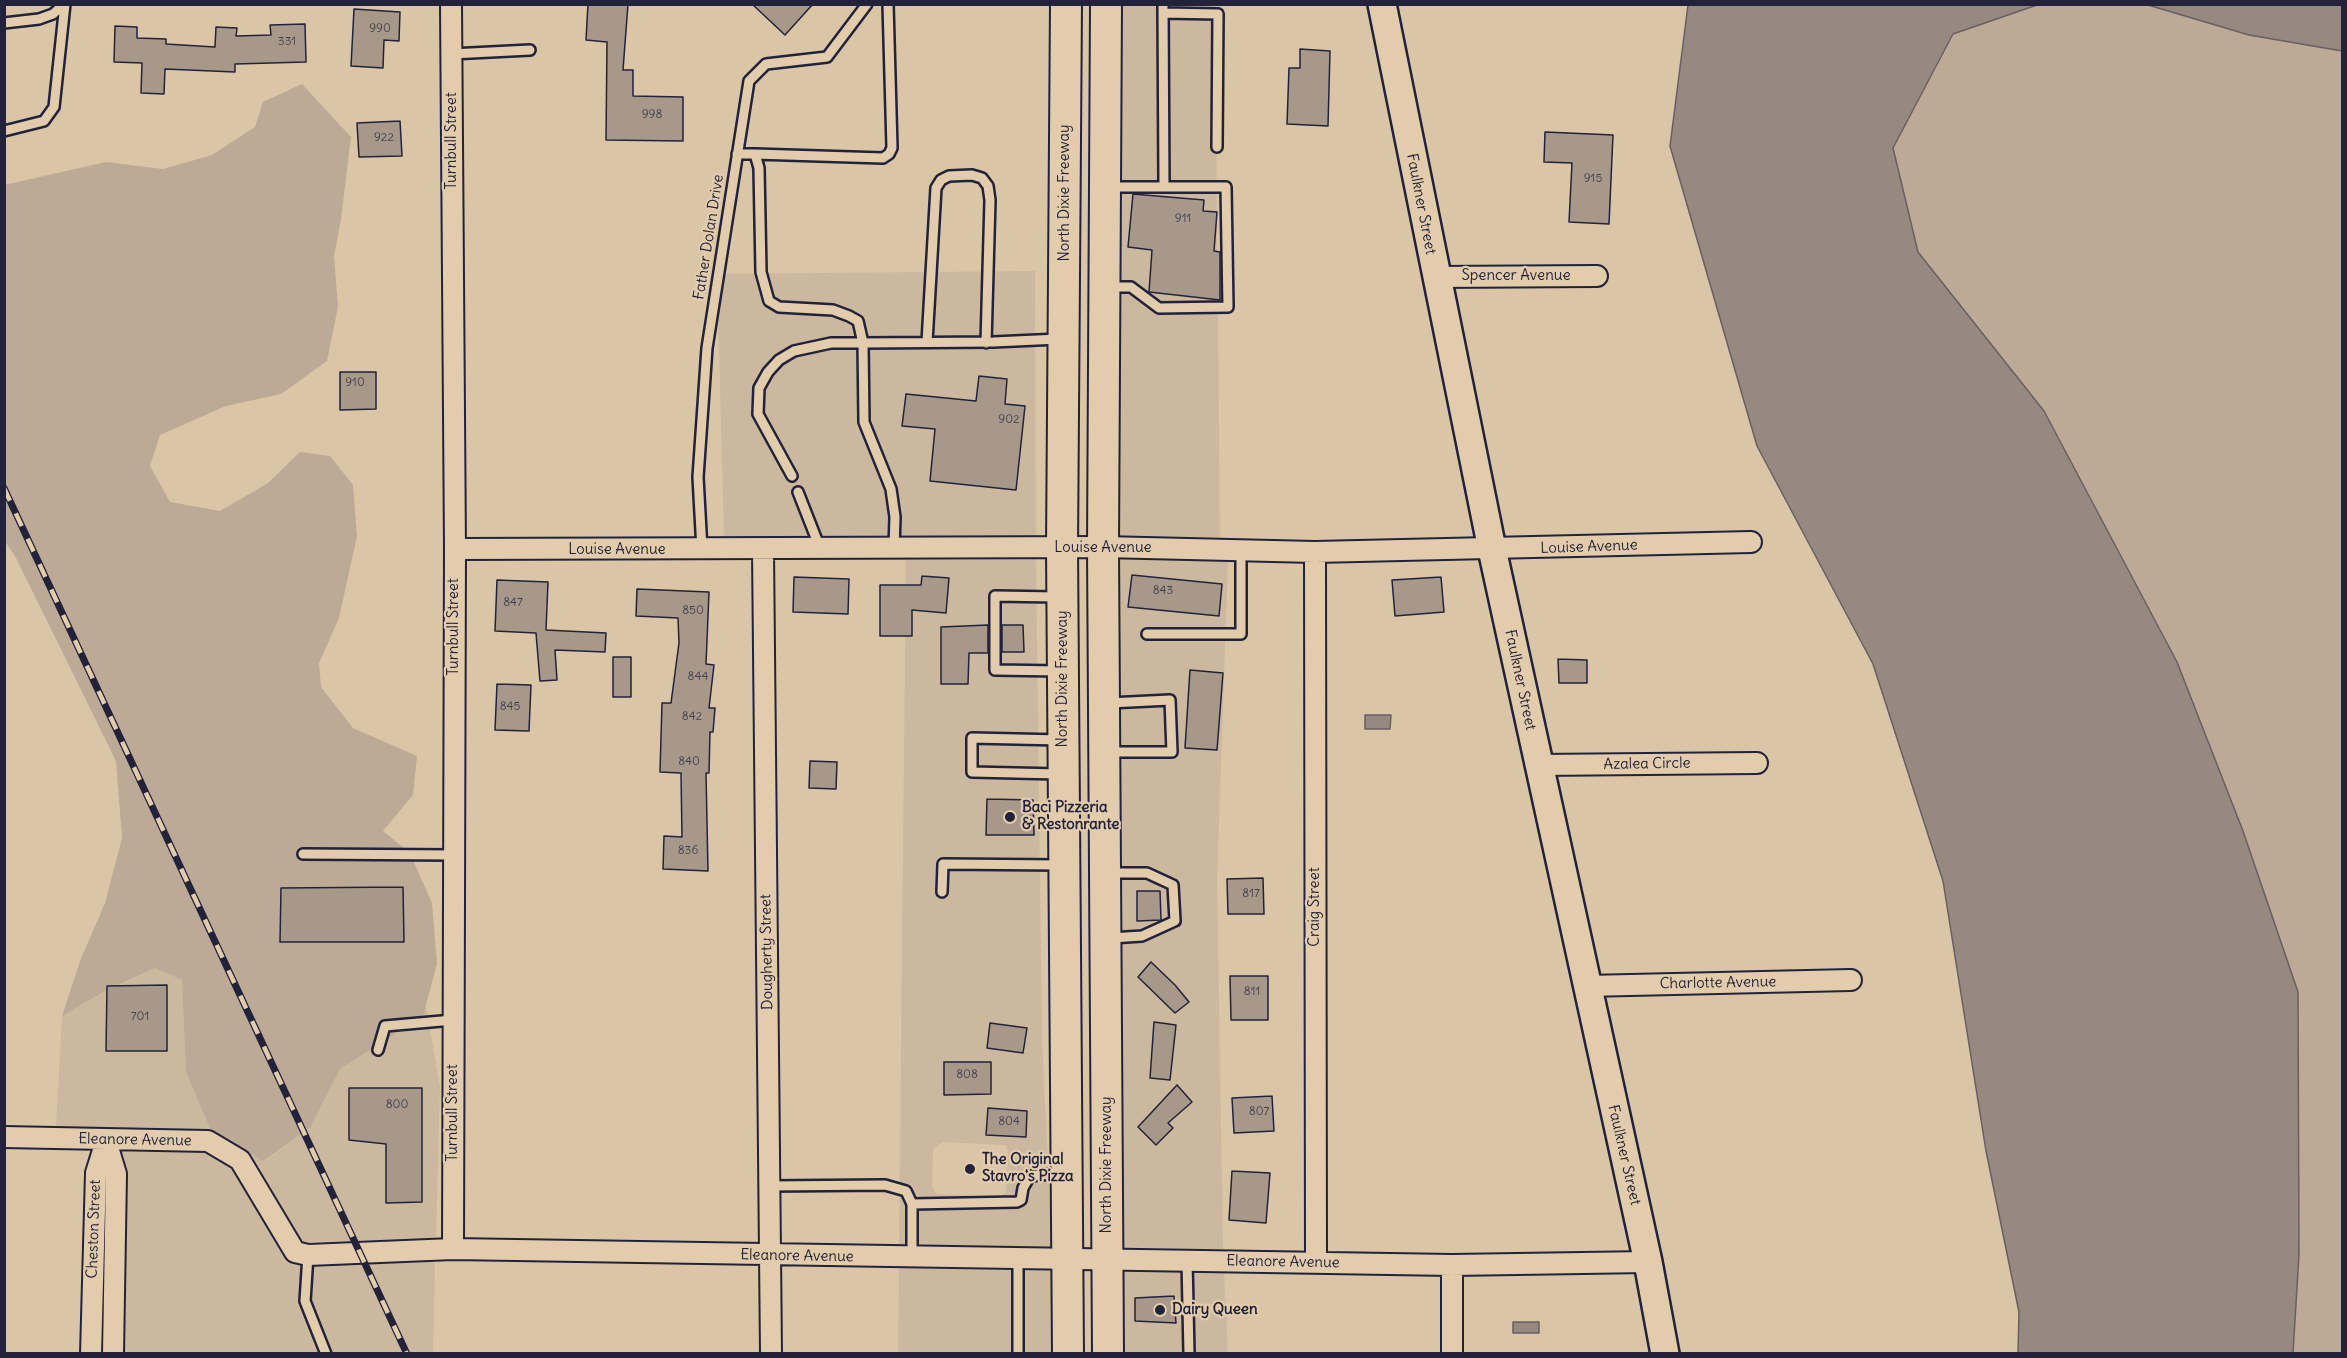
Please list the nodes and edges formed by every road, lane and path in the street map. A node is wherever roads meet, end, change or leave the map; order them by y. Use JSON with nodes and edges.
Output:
{"nodes":[{"id":1,"x":64,"y":4,"type":"edge"},
{"id":2,"x":451,"y":4,"type":"edge"},
{"id":3,"x":867,"y":4,"type":"edge"},
{"id":4,"x":888,"y":4,"type":"edge"},
{"id":5,"x":1066,"y":4,"type":"edge"},
{"id":6,"x":1106,"y":4,"type":"edge"},
{"id":7,"x":1382,"y":4,"type":"edge"},
{"id":8,"x":1163,"y":9,"type":"edge"},
{"id":9,"x":4,"y":23,"type":"edge"},
{"id":10,"x":530,"y":50,"type":"dead end"},
{"id":11,"x":451,"y":54,"type":"junction"},
{"id":12,"x":4,"y":131,"type":"edge"},
{"id":13,"x":1217,"y":147,"type":"dead end"},
{"id":14,"x":737,"y":154,"type":"junction"},
{"id":15,"x":755,"y":154,"type":"junction"},
{"id":16,"x":1164,"y":187,"type":"junction"},
{"id":17,"x":1105,"y":188,"type":"junction"},
{"id":18,"x":1597,"y":276,"type":"dead end"},
{"id":19,"x":1435,"y":277,"type":"junction"},
{"id":20,"x":1104,"y":286,"type":"junction"},
{"id":21,"x":1064,"y":338,"type":"junction"},
{"id":22,"x":927,"y":342,"type":"junction"},
{"id":23,"x":863,"y":343,"type":"junction"},
{"id":24,"x":986,"y":343,"type":"junction"},
{"id":25,"x":792,"y":476,"type":"dead end"},
{"id":26,"x":798,"y":492,"type":"dead end"},
{"id":27,"x":1751,"y":542,"type":"dead end"},
{"id":28,"x":1103,"y":547,"type":"junction"},
{"id":29,"x":1062,"y":548,"type":"junction"},
{"id":30,"x":454,"y":549,"type":"junction"},
{"id":31,"x":820,"y":549,"type":"junction"},
{"id":32,"x":894,"y":549,"type":"junction"},
{"id":33,"x":1492,"y":549,"type":"junction"},
{"id":34,"x":702,"y":550,"type":"junction"},
{"id":35,"x":764,"y":550,"type":"junction"},
{"id":36,"x":1241,"y":550,"type":"junction"},
{"id":37,"x":1315,"y":552,"type":"junction"},
{"id":38,"x":1063,"y":597,"type":"junction"},
{"id":39,"x":1147,"y":634,"type":"dead end"},
{"id":40,"x":1063,"y":671,"type":"junction"},
{"id":41,"x":1104,"y":703,"type":"junction"},
{"id":42,"x":1064,"y":740,"type":"junction"},
{"id":43,"x":1104,"y":752,"type":"junction"},
{"id":44,"x":1756,"y":763,"type":"dead end"},
{"id":45,"x":1538,"y":765,"type":"junction"},
{"id":46,"x":1064,"y":774,"type":"junction"},
{"id":47,"x":303,"y":854,"type":"dead end"},
{"id":48,"x":454,"y":855,"type":"junction"},
{"id":49,"x":1065,"y":865,"type":"junction"},
{"id":50,"x":1105,"y":873,"type":"junction"},
{"id":51,"x":942,"y":892,"type":"dead end"},
{"id":52,"x":1106,"y":939,"type":"junction"},
{"id":53,"x":1851,"y":980,"type":"dead end"},
{"id":54,"x":1586,"y":986,"type":"junction"},
{"id":55,"x":453,"y":1020,"type":"junction"},
{"id":56,"x":378,"y":1050,"type":"dead end"},
{"id":57,"x":4,"y":1137,"type":"edge"},
{"id":58,"x":106,"y":1141,"type":"junction"},
{"id":59,"x":1067,"y":1172,"type":"junction"},
{"id":60,"x":769,"y":1186,"type":"junction"},
{"id":61,"x":912,"y":1204,"type":"junction"},
{"id":62,"x":453,"y":1250,"type":"junction"},
{"id":63,"x":308,"y":1255,"type":"junction"},
{"id":64,"x":770,"y":1255,"type":"junction"},
{"id":65,"x":912,"y":1257,"type":"junction"},
{"id":66,"x":1018,"y":1259,"type":"junction"},
{"id":67,"x":1068,"y":1260,"type":"junction"},
{"id":68,"x":1107,"y":1260,"type":"junction"},
{"id":69,"x":1187,"y":1260,"type":"junction"},
{"id":70,"x":1316,"y":1262,"type":"junction"},
{"id":71,"x":1648,"y":1263,"type":"junction"},
{"id":72,"x":1452,"y":1265,"type":"junction"},
{"id":73,"x":91,"y":1353,"type":"edge"},
{"id":74,"x":113,"y":1353,"type":"edge"},
{"id":75,"x":326,"y":1353,"type":"edge"},
{"id":76,"x":771,"y":1353,"type":"edge"},
{"id":77,"x":1018,"y":1353,"type":"edge"},
{"id":78,"x":1068,"y":1353,"type":"edge"},
{"id":79,"x":1108,"y":1353,"type":"edge"},
{"id":80,"x":1189,"y":1353,"type":"edge"},
{"id":81,"x":1452,"y":1353,"type":"edge"},
{"id":82,"x":1665,"y":1353,"type":"edge"}],
"edges":[{"from":1,"to":9,"type":"lane"},
{"from":1,"to":12,"type":"lane"},
{"from":2,"to":11,"type":"street","name":"Turnbull Street"},
{"from":3,"to":14,"type":"lane","name":"Father Dolan Drive"},
{"from":4,"to":15,"type":"lane"},
{"from":5,"to":21,"type":"main road","name":"North Dixie Freeway"},
{"from":6,"to":17,"type":"main road","name":"North Dixie Freeway"},
{"from":7,"to":19,"type":"street","name":"Faulkner Street"},
{"from":8,"to":13,"type":"lane"},
{"from":8,"to":16,"type":"lane"},
{"from":10,"to":11,"type":"lane"},
{"from":11,"to":30,"type":"street","name":"Turnbull Street"},
{"from":14,"to":15,"type":"lane"},
{"from":14,"to":34,"type":"lane","name":"Father Dolan Drive"},
{"from":15,"to":23,"type":"lane"},
{"from":16,"to":17,"type":"lane"},
{"from":16,"to":20,"type":"lane"},
{"from":17,"to":20,"type":"main road","name":"North Dixie Freeway"},
{"from":18,"to":19,"type":"street","name":"Spencer Avenue"},
{"from":19,"to":33,"type":"street","name":"Faulkner Street"},
{"from":20,"to":28,"type":"main road","name":"North Dixie Freeway"},
{"from":21,"to":24,"type":"lane"},
{"from":21,"to":29,"type":"main road","name":"North Dixie Freeway"},
{"from":22,"to":23,"type":"lane"},
{"from":22,"to":24,"type":"lane"},
{"from":22,"to":24,"type":"lane"},
{"from":23,"to":25,"type":"lane"},
{"from":23,"to":32,"type":"lane"},
{"from":26,"to":31,"type":"lane"},
{"from":27,"to":33,"type":"street","name":"Louise Avenue"},
{"from":28,"to":29,"type":"street","name":"Louise Avenue"},
{"from":28,"to":36,"type":"street","name":"Louise Avenue"},
{"from":28,"to":41,"type":"main road","name":"North Dixie Freeway"},
{"from":29,"to":32,"type":"street","name":"Louise Avenue"},
{"from":29,"to":38,"type":"main road","name":"North Dixie Freeway"},
{"from":30,"to":34,"type":"street","name":"Louise Avenue"},
{"from":30,"to":48,"type":"street","name":"Turnbull Street"},
{"from":31,"to":32,"type":"street","name":"Louise Avenue"},
{"from":31,"to":35,"type":"street","name":"Louise Avenue"},
{"from":33,"to":37,"type":"street","name":"Louise Avenue"},
{"from":33,"to":45,"type":"street","name":"Faulkner Street"},
{"from":34,"to":35,"type":"street","name":"Louise Avenue"},
{"from":35,"to":60,"type":"street","name":"Dougherty Street"},
{"from":36,"to":37,"type":"street","name":"Louise Avenue"},
{"from":36,"to":39,"type":"lane"},
{"from":37,"to":70,"type":"street","name":"Craig Street"},
{"from":38,"to":40,"type":"main road","name":"North Dixie Freeway"},
{"from":38,"to":40,"type":"lane"},
{"from":40,"to":42,"type":"main road","name":"North Dixie Freeway"},
{"from":41,"to":43,"type":"main road","name":"North Dixie Freeway"},
{"from":41,"to":43,"type":"lane"},
{"from":42,"to":46,"type":"main road","name":"North Dixie Freeway"},
{"from":42,"to":46,"type":"lane"},
{"from":43,"to":50,"type":"main road","name":"North Dixie Freeway"},
{"from":44,"to":45,"type":"street","name":"Azalea Circle"},
{"from":45,"to":54,"type":"street","name":"Faulkner Street"},
{"from":46,"to":49,"type":"main road","name":"North Dixie Freeway"},
{"from":47,"to":48,"type":"lane"},
{"from":48,"to":55,"type":"street","name":"Turnbull Street"},
{"from":49,"to":51,"type":"lane"},
{"from":49,"to":59,"type":"main road","name":"North Dixie Freeway"},
{"from":50,"to":52,"type":"main road","name":"North Dixie Freeway"},
{"from":50,"to":52,"type":"lane"},
{"from":52,"to":68,"type":"main road","name":"North Dixie Freeway"},
{"from":53,"to":54,"type":"street","name":"Charlotte Avenue"},
{"from":54,"to":71,"type":"street","name":"Faulkner Street"},
{"from":55,"to":56,"type":"lane"},
{"from":55,"to":62,"type":"street","name":"Turnbull Street"},
{"from":57,"to":58,"type":"street","name":"Eleanore Avenue"},
{"from":58,"to":63,"type":"street","name":"Eleanore Avenue"},
{"from":58,"to":73,"type":"street","name":"Cheston Street"},
{"from":58,"to":74,"type":"street","name":"Cheston Street"},
{"from":59,"to":61,"type":"lane"},
{"from":59,"to":67,"type":"main road","name":"North Dixie Freeway"},
{"from":60,"to":61,"type":"lane"},
{"from":60,"to":64,"type":"street","name":"Dougherty Street"},
{"from":61,"to":65,"type":"lane"},
{"from":62,"to":63,"type":"street","name":"Eleanore Avenue"},
{"from":62,"to":64,"type":"street","name":"Eleanore Avenue"},
{"from":63,"to":75,"type":"lane"},
{"from":64,"to":65,"type":"street","name":"Eleanore Avenue"},
{"from":64,"to":76,"type":"street","name":"Dougherty Street"},
{"from":65,"to":66,"type":"street","name":"Eleanore Avenue"},
{"from":66,"to":67,"type":"street","name":"Eleanore Avenue"},
{"from":66,"to":77,"type":"lane"},
{"from":67,"to":68,"type":"street","name":"Eleanore Avenue"},
{"from":67,"to":78,"type":"main road","name":"North Dixie Freeway"},
{"from":68,"to":69,"type":"street","name":"Eleanore Avenue"},
{"from":68,"to":79,"type":"main road","name":"North Dixie Freeway"},
{"from":69,"to":70,"type":"street","name":"Eleanore Avenue"},
{"from":69,"to":80,"type":"lane"},
{"from":70,"to":72,"type":"street","name":"Eleanore Avenue"},
{"from":71,"to":72,"type":"street","name":"Eleanore Avenue"},
{"from":71,"to":82,"type":"street","name":"Faulkner Street"},
{"from":72,"to":81,"type":"street"}]}
